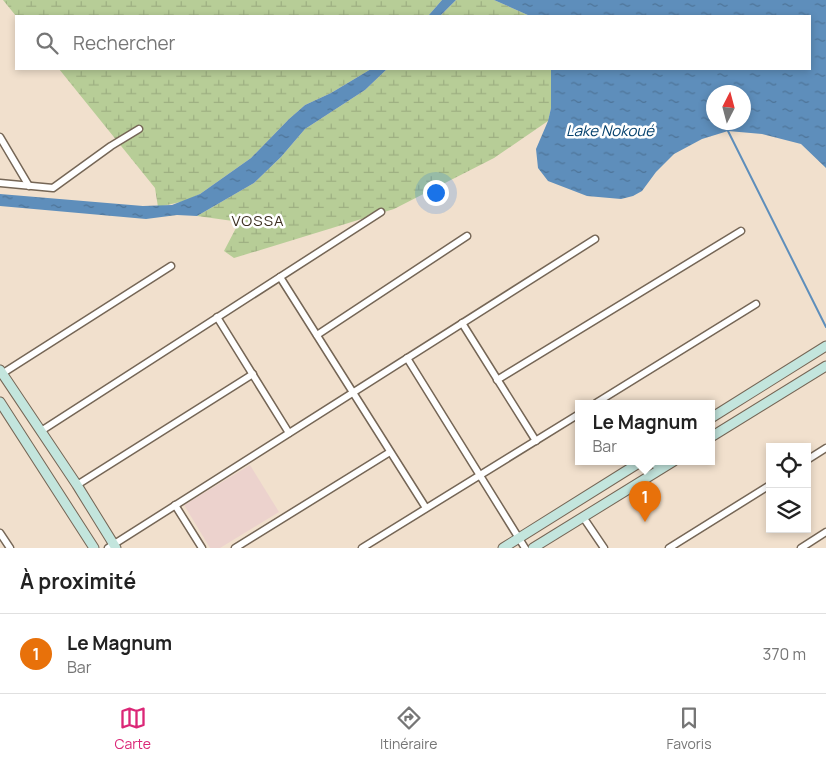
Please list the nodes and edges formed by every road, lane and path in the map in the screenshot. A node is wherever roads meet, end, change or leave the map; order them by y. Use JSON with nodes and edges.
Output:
{"nodes":[{"id":1,"x":139,"y":129,"type":"dead end"},
{"id":2,"x":0,"y":137,"type":"edge"},
{"id":3,"x":0,"y":183,"type":"edge"},
{"id":4,"x":29,"y":186,"type":"junction"},
{"id":5,"x":381,"y":212,"type":"dead end"},
{"id":6,"x":741,"y":231,"type":"dead end"},
{"id":7,"x":467,"y":236,"type":"dead end"},
{"id":8,"x":595,"y":239,"type":"dead end"},
{"id":9,"x":171,"y":266,"type":"dead end"},
{"id":10,"x":280,"y":277,"type":"junction"},
{"id":11,"x":756,"y":304,"type":"dead end"},
{"id":12,"x":217,"y":317,"type":"junction"},
{"id":13,"x":462,"y":323,"type":"junction"},
{"id":14,"x":317,"y":335,"type":"junction"},
{"id":15,"x":826,"y":346,"type":"edge"},
{"id":16,"x":407,"y":358,"type":"junction"},
{"id":17,"x":826,"y":366,"type":"edge"},
{"id":18,"x":1,"y":373,"type":"edge"},
{"id":19,"x":253,"y":374,"type":"junction"},
{"id":20,"x":497,"y":380,"type":"junction"},
{"id":21,"x":353,"y":392,"type":"junction"},
{"id":22,"x":601,"y":400,"type":"edge"},
{"id":23,"x":0,"y":402,"type":"edge"},
{"id":24,"x":715,"y":415,"type":"edge"},
{"id":25,"x":575,"y":417,"type":"edge"},
{"id":26,"x":40,"y":431,"type":"junction"},
{"id":27,"x":289,"y":433,"type":"junction"},
{"id":28,"x":715,"y":435,"type":"edge"},
{"id":29,"x":536,"y":441,"type":"junction"},
{"id":30,"x":826,"y":448,"type":"edge"},
{"id":31,"x":390,"y":452,"type":"junction"},
{"id":32,"x":811,"y":457,"type":"edge"},
{"id":33,"x":636,"y":465,"type":"edge"},
{"id":34,"x":657,"y":465,"type":"edge"},
{"id":35,"x":667,"y":465,"type":"edge"},
{"id":36,"x":660,"y":469,"type":"junction"},
{"id":37,"x":480,"y":475,"type":"junction"},
{"id":38,"x":77,"y":484,"type":"junction"},
{"id":39,"x":766,"y":487,"type":"edge"},
{"id":40,"x":175,"y":505,"type":"junction"},
{"id":41,"x":426,"y":508,"type":"junction"},
{"id":42,"x":583,"y":517,"type":"junction"},
{"id":43,"x":826,"y":532,"type":"edge"},
{"id":44,"x":1,"y":536,"type":"edge"},
{"id":45,"x":519,"y":538,"type":"junction"},
{"id":46,"x":112,"y":547,"type":"edge"},
{"id":47,"x":10,"y":548,"type":"edge"},
{"id":48,"x":94,"y":548,"type":"edge"},
{"id":49,"x":202,"y":548,"type":"edge"},
{"id":50,"x":235,"y":548,"type":"edge"},
{"id":51,"x":362,"y":548,"type":"edge"},
{"id":52,"x":503,"y":548,"type":"edge"},
{"id":53,"x":525,"y":548,"type":"edge"},
{"id":54,"x":533,"y":548,"type":"edge"},
{"id":55,"x":604,"y":548,"type":"edge"},
{"id":56,"x":669,"y":548,"type":"edge"},
{"id":57,"x":801,"y":548,"type":"edge"}],
"edges":[{"from":1,"to":4,"type":"street"},
{"from":2,"to":4,"type":"street"},
{"from":3,"to":4,"type":"street"},
{"from":5,"to":10,"type":"street"},
{"from":6,"to":20,"type":"street"},
{"from":7,"to":14,"type":"street"},
{"from":8,"to":13,"type":"street"},
{"from":9,"to":18,"type":"street"},
{"from":10,"to":12,"type":"street"},
{"from":10,"to":14,"type":"street"},
{"from":11,"to":22,"type":"street"},
{"from":12,"to":19,"type":"street"},
{"from":12,"to":26,"type":"street"},
{"from":13,"to":16,"type":"street"},
{"from":13,"to":20,"type":"street"},
{"from":14,"to":21,"type":"street"},
{"from":15,"to":24,"type":"main road"},
{"from":16,"to":21,"type":"street"},
{"from":16,"to":37,"type":"street"},
{"from":17,"to":28,"type":"main road"},
{"from":18,"to":26,"type":"main road"},
{"from":19,"to":27,"type":"street"},
{"from":19,"to":38,"type":"street"},
{"from":20,"to":29,"type":"street"},
{"from":21,"to":27,"type":"street"},
{"from":21,"to":31,"type":"street"},
{"from":23,"to":48,"type":"main road"},
{"from":25,"to":29,"type":"street"},
{"from":26,"to":38,"type":"main road"},
{"from":27,"to":40,"type":"street"},
{"from":29,"to":37,"type":"street"},
{"from":30,"to":32,"type":"street"},
{"from":31,"to":41,"type":"street"},
{"from":31,"to":50,"type":"street"},
{"from":33,"to":45,"type":"main road"},
{"from":34,"to":36,"type":"main road"},
{"from":35,"to":36,"type":"main road"},
{"from":36,"to":42,"type":"main road"},
{"from":37,"to":41,"type":"street"},
{"from":37,"to":45,"type":"street"},
{"from":38,"to":46,"type":"main road"},
{"from":39,"to":56,"type":"street"},
{"from":40,"to":46,"type":"street"},
{"from":40,"to":49,"type":"street"},
{"from":41,"to":51,"type":"street"},
{"from":42,"to":54,"type":"main road"},
{"from":42,"to":55,"type":"street"},
{"from":43,"to":57,"type":"street"},
{"from":44,"to":47,"type":"street"},
{"from":45,"to":52,"type":"main road"},
{"from":45,"to":53,"type":"street"}]}
